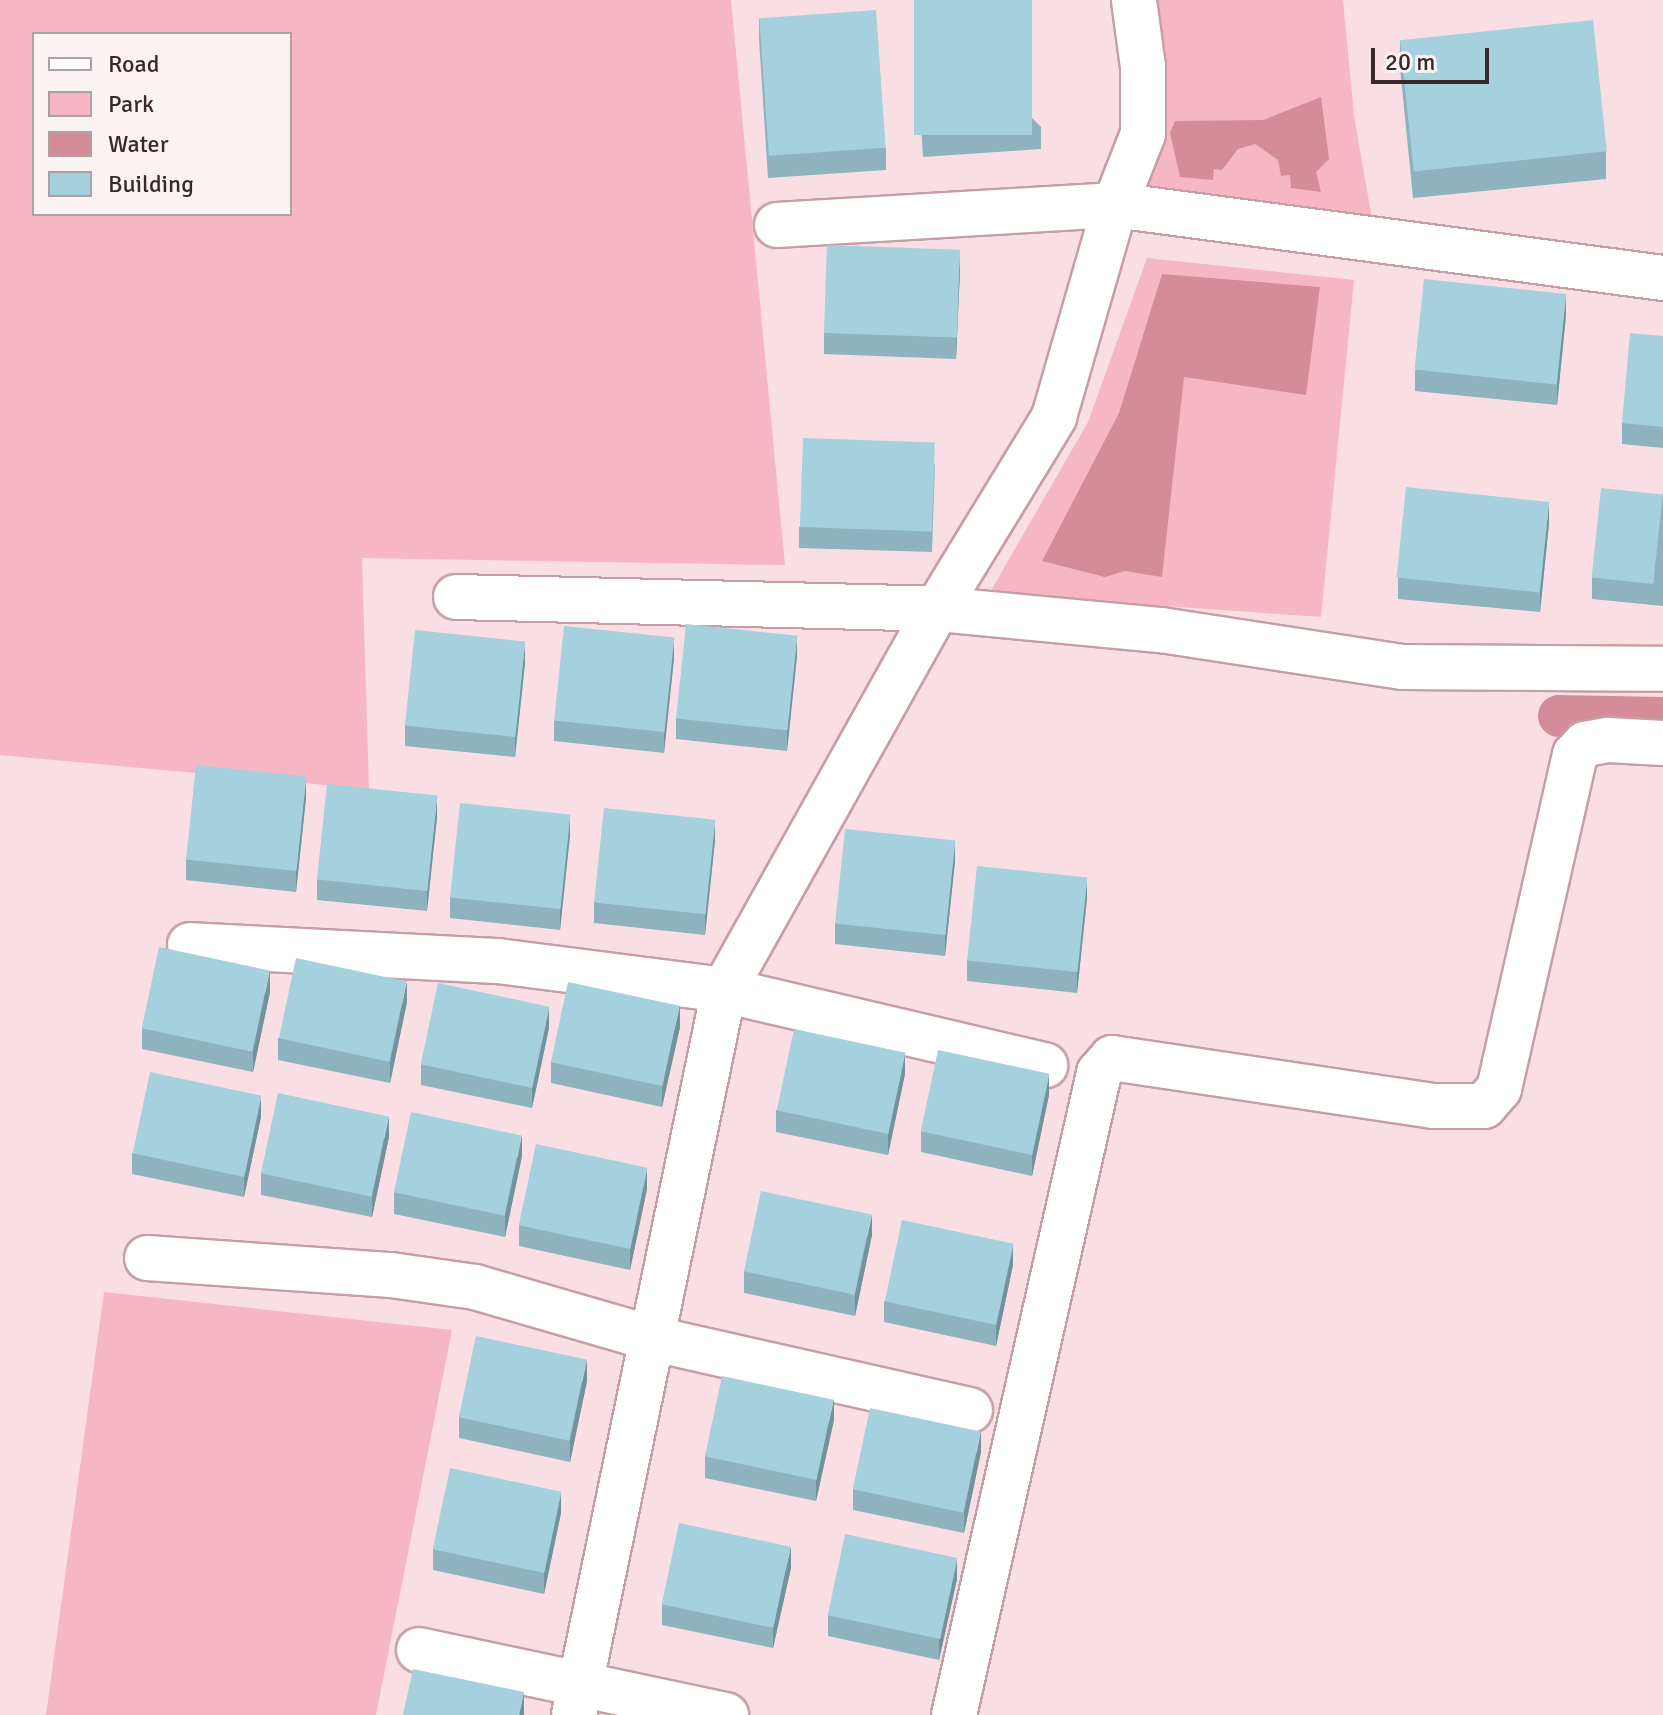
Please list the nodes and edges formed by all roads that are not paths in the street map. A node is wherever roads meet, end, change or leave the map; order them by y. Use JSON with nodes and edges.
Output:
{"nodes":[{"id":1,"x":1134,"y":0,"type":"edge"},
{"id":2,"x":1115,"y":205,"type":"junction"},
{"id":3,"x":777,"y":225,"type":"dead end"},
{"id":4,"x":1663,"y":278,"type":"edge"},
{"id":5,"x":456,"y":597,"type":"dead end"},
{"id":6,"x":937,"y":609,"type":"junction"},
{"id":7,"x":1663,"y":669,"type":"edge"},
{"id":8,"x":1663,"y":743,"type":"edge"},
{"id":9,"x":190,"y":945,"type":"dead end"},
{"id":10,"x":724,"y":990,"type":"junction"},
{"id":11,"x":1045,"y":1065,"type":"dead end"},
{"id":12,"x":147,"y":1258,"type":"dead end"},
{"id":13,"x":650,"y":1338,"type":"junction"},
{"id":14,"x":970,"y":1410,"type":"dead end"},
{"id":15,"x":419,"y":1650,"type":"dead end"},
{"id":16,"x":577,"y":1699,"type":"edge"},
{"id":17,"x":726,"y":1715,"type":"edge"},
{"id":18,"x":954,"y":1715,"type":"edge"}],
"edges":[{"from":1,"to":2,"type":"street"},
{"from":2,"to":3,"type":"street"},
{"from":2,"to":4,"type":"street"},
{"from":2,"to":6,"type":"street"},
{"from":5,"to":6,"type":"street"},
{"from":6,"to":7,"type":"street"},
{"from":6,"to":10,"type":"street"},
{"from":8,"to":18,"type":"street"},
{"from":9,"to":10,"type":"street"},
{"from":10,"to":11,"type":"street"},
{"from":10,"to":13,"type":"street"},
{"from":12,"to":13,"type":"street"},
{"from":13,"to":14,"type":"street"},
{"from":13,"to":16,"type":"street"},
{"from":15,"to":16,"type":"street"},
{"from":16,"to":17,"type":"street"}]}
